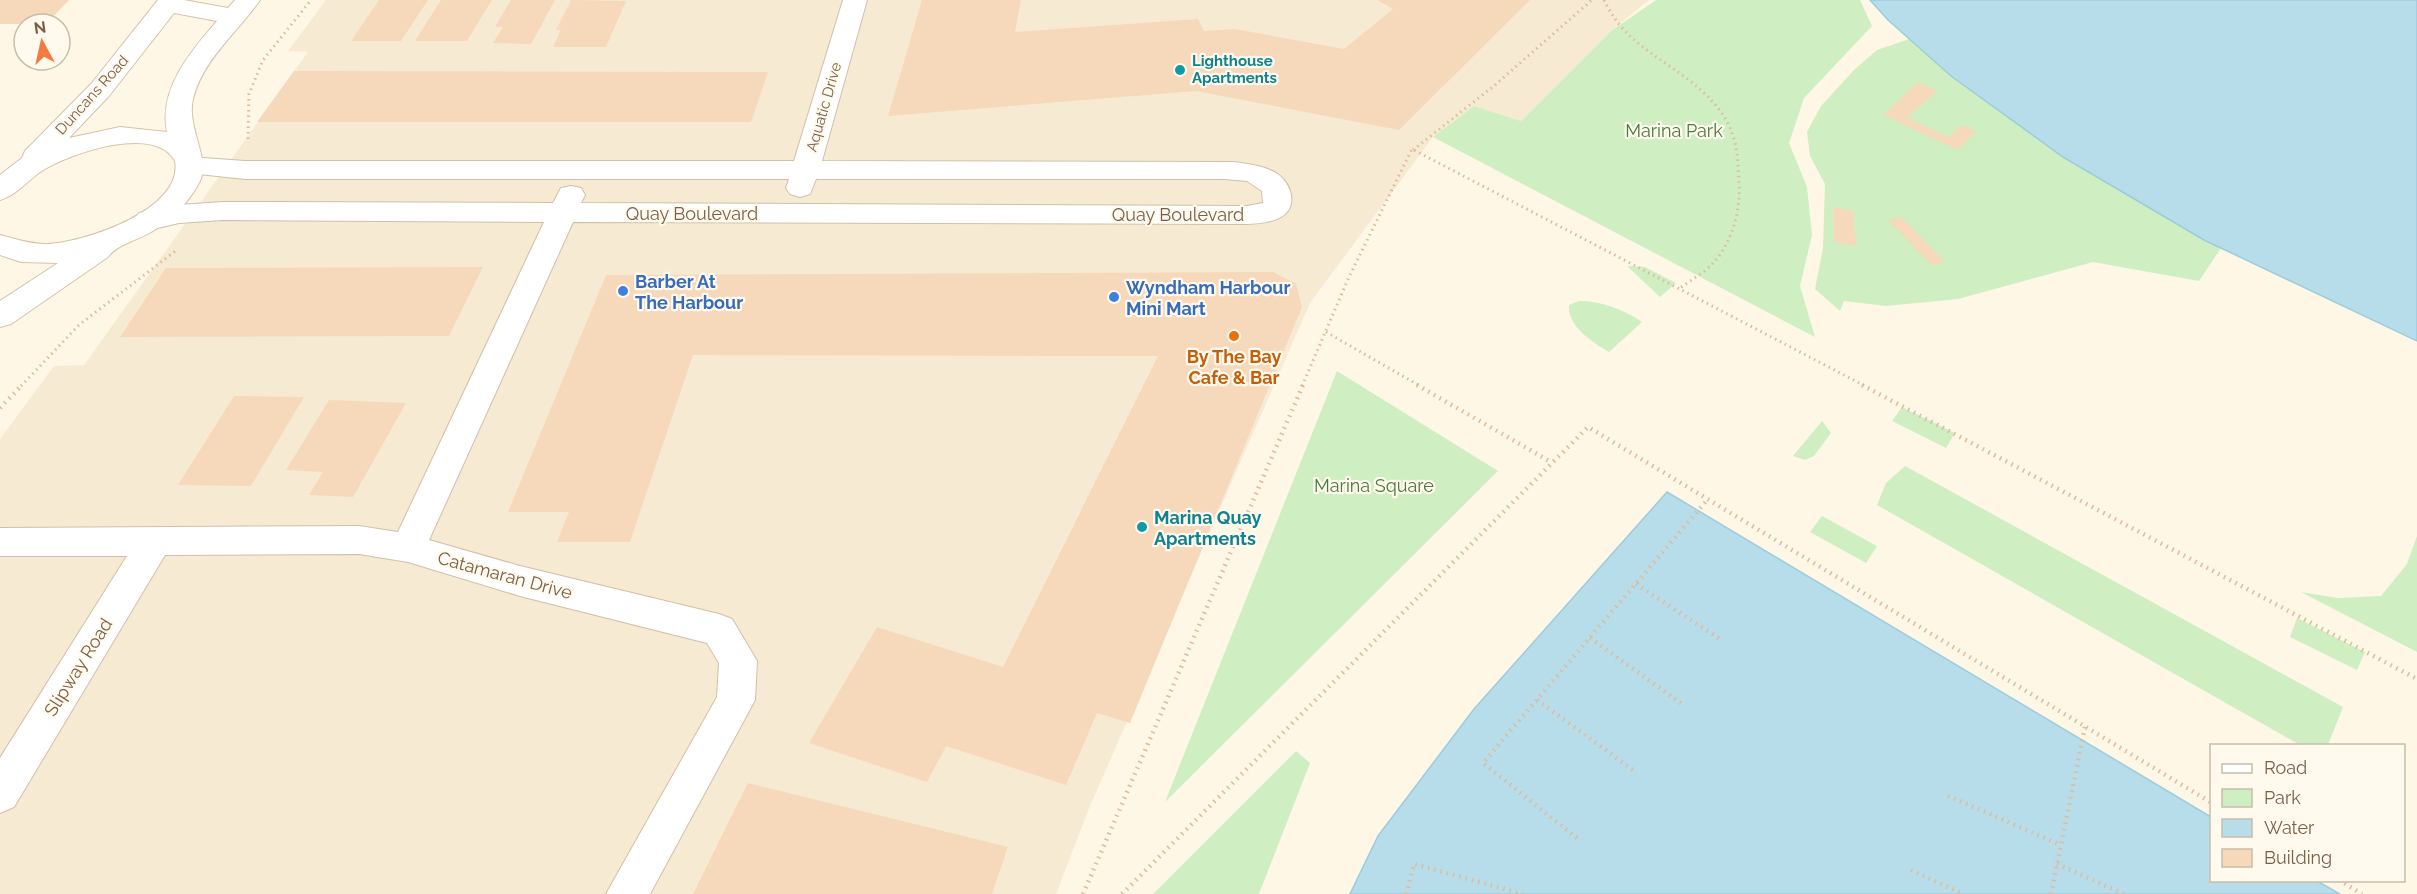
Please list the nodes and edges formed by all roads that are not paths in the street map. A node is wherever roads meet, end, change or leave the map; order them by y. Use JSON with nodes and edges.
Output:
{"nodes":[{"id":1,"x":855,"y":0,"type":"edge"},
{"id":2,"x":170,"y":3,"type":"edge"},
{"id":3,"x":241,"y":9,"type":"edge"},
{"id":4,"x":188,"y":159,"type":"junction"},
{"id":5,"x":583,"y":169,"type":"junction"},
{"id":6,"x":805,"y":170,"type":"junction"},
{"id":7,"x":3,"y":188,"type":"edge"},
{"id":8,"x":562,"y":213,"type":"junction"},
{"id":9,"x":792,"y":213,"type":"junction"},
{"id":10,"x":150,"y":220,"type":"junction"},
{"id":11,"x":114,"y":238,"type":"junction"},
{"id":12,"x":0,"y":245,"type":"edge"},
{"id":13,"x":0,"y":316,"type":"edge"},
{"id":14,"x":156,"y":541,"type":"junction"},
{"id":15,"x":0,"y":542,"type":"edge"},
{"id":16,"x":408,"y":548,"type":"junction"},
{"id":17,"x":0,"y":794,"type":"edge"},
{"id":18,"x":627,"y":894,"type":"edge"}],
"edges":[{"from":1,"to":6,"type":"street","name":"Aquatic Drive"},
{"from":2,"to":3,"type":"street"},
{"from":2,"to":7,"type":"street","name":"Duncans Road"},
{"from":3,"to":4,"type":"street"},
{"from":4,"to":5,"type":"street","name":"Quay Boulevard"},
{"from":4,"to":7,"type":"street","name":"Duncans Road"},
{"from":4,"to":10,"type":"street"},
{"from":5,"to":6,"type":"street","name":"Quay Boulevard"},
{"from":5,"to":8,"type":"street"},
{"from":6,"to":9,"type":"street","name":"Aquatic Drive"},
{"from":6,"to":9,"type":"street","name":"Quay Boulevard"},
{"from":8,"to":9,"type":"street","name":"Quay Boulevard"},
{"from":8,"to":10,"type":"street","name":"Quay Boulevard"},
{"from":8,"to":16,"type":"street"},
{"from":10,"to":11,"type":"street"},
{"from":11,"to":12,"type":"street"},
{"from":11,"to":13,"type":"street"},
{"from":14,"to":15,"type":"street"},
{"from":14,"to":16,"type":"street"},
{"from":14,"to":17,"type":"street","name":"Slipway Road"},
{"from":16,"to":18,"type":"street","name":"Catamaran Drive"}]}
